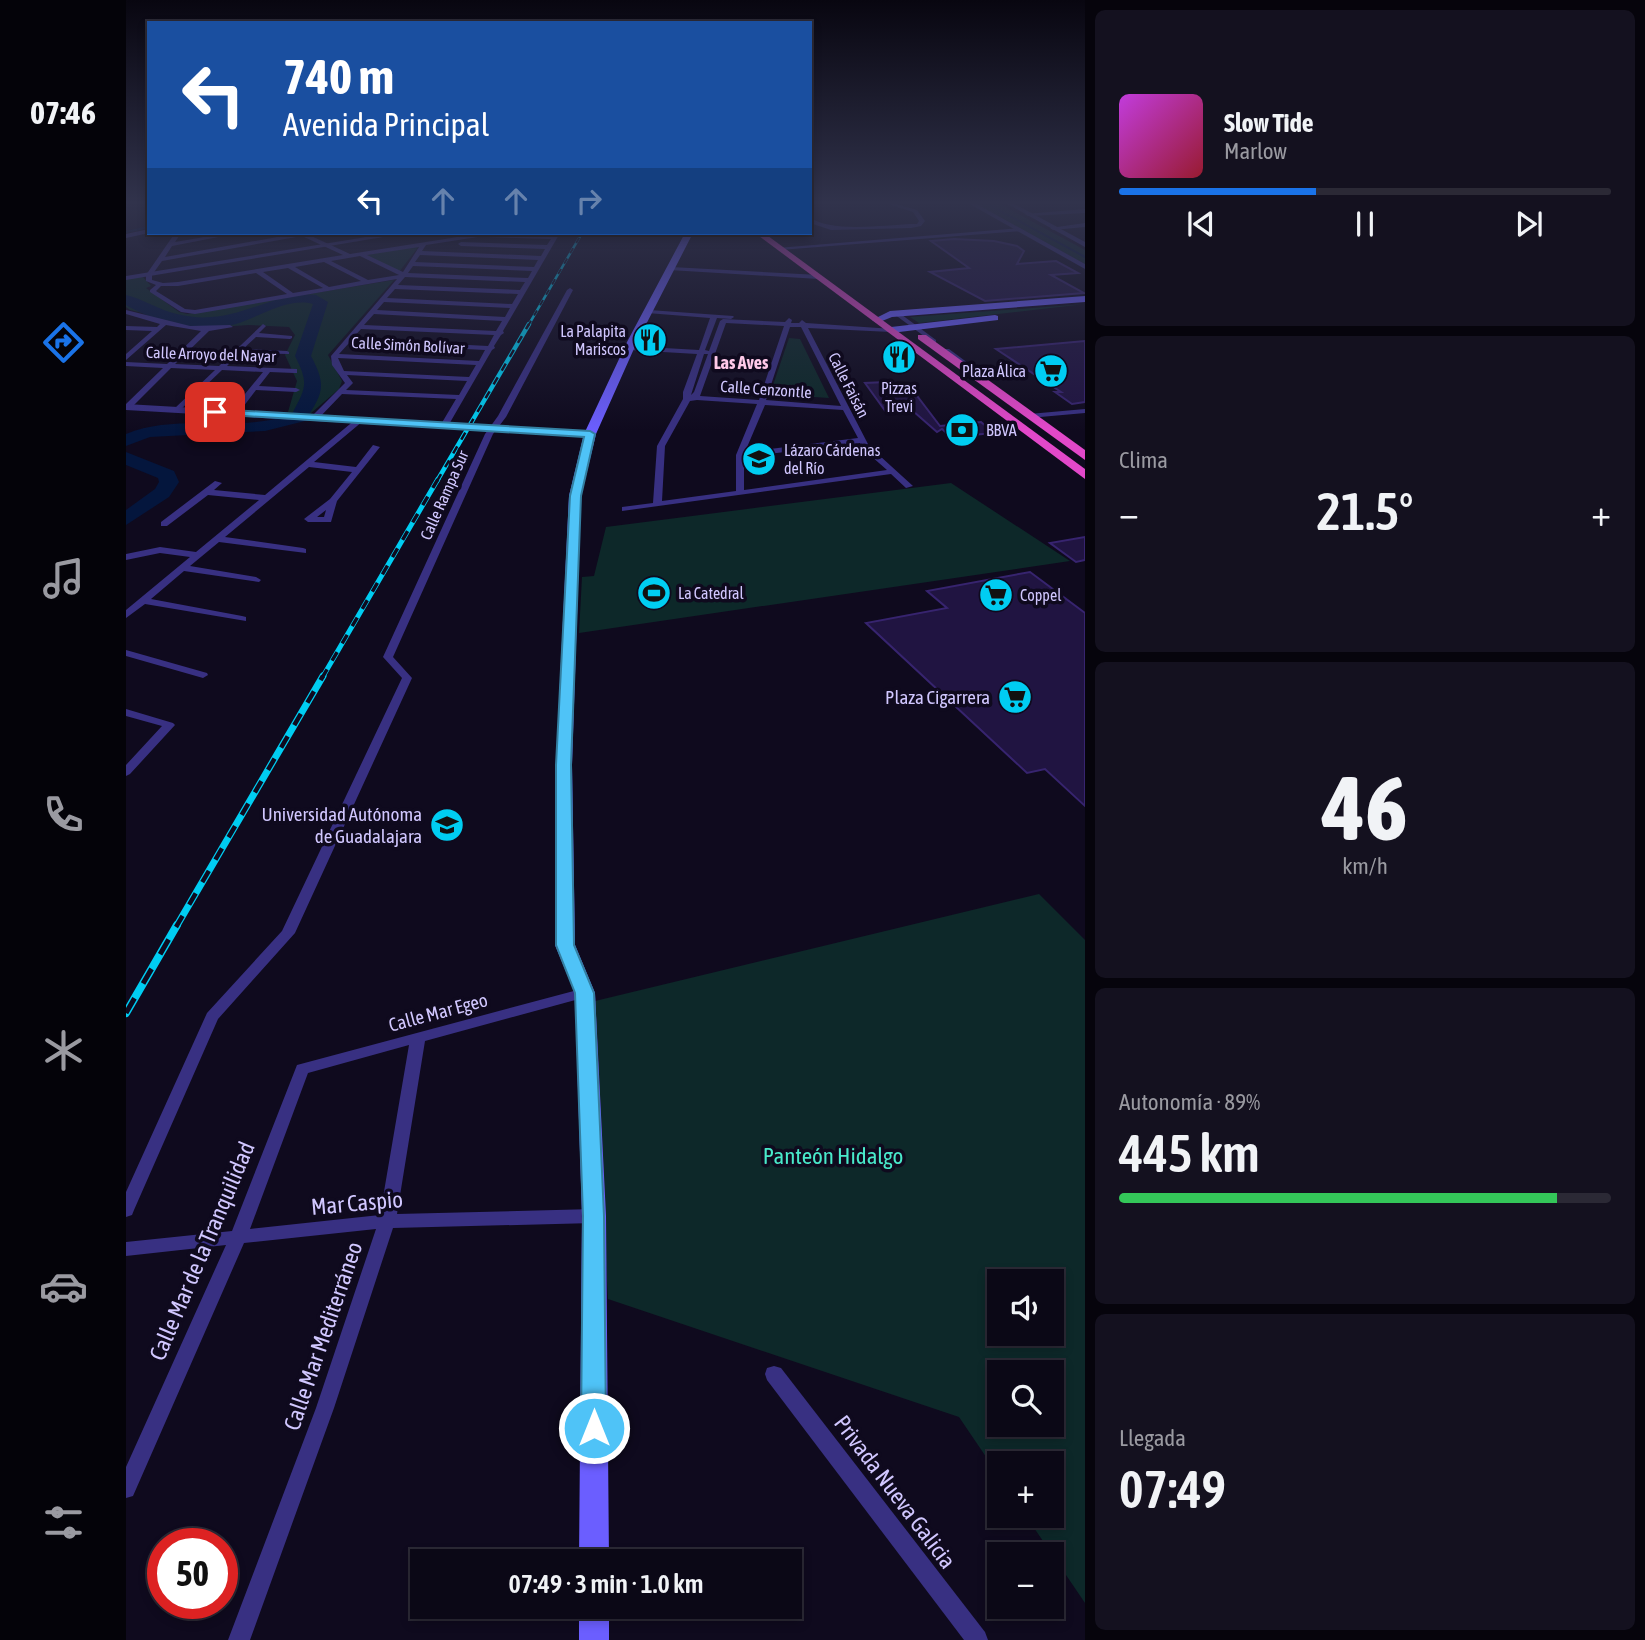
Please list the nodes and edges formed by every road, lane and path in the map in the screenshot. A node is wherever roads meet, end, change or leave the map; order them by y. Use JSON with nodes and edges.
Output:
{"nodes":[{"id":1,"x":149,"y":279,"type":"edge"},
{"id":2,"x":204,"y":279,"type":"edge"},
{"id":3,"x":268,"y":279,"type":"edge"},
{"id":4,"x":311,"y":279,"type":"edge"},
{"id":5,"x":360,"y":279,"type":"edge"},
{"id":6,"x":381,"y":279,"type":"edge"},
{"id":7,"x":400,"y":279,"type":"edge"},
{"id":8,"x":493,"y":279,"type":"edge"},
{"id":9,"x":666,"y":279,"type":"edge"},
{"id":10,"x":820,"y":279,"type":"edge"},
{"id":11,"x":842,"y":279,"type":"edge"},
{"id":12,"x":530,"y":280,"type":"joint"},
{"id":13,"x":365,"y":281,"type":"junction"},
{"id":14,"x":159,"y":285,"type":"junction"},
{"id":15,"x":852,"y":286,"type":"dead end"},
{"id":16,"x":393,"y":287,"type":"junction"},
{"id":17,"x":327,"y":288,"type":"junction"},
{"id":18,"x":570,"y":290,"type":"dead end"},
{"id":19,"x":522,"y":292,"type":"junction"},
{"id":20,"x":291,"y":294,"type":"junction"},
{"id":21,"x":1085,"y":299,"type":"edge"},
{"id":22,"x":382,"y":300,"type":"junction"},
{"id":23,"x":516,"y":306,"type":"junction"},
{"id":24,"x":1085,"y":308,"type":"edge"},
{"id":25,"x":889,"y":311,"type":"junction"},
{"id":26,"x":126,"y":312,"type":"edge"},
{"id":27,"x":372,"y":312,"type":"junction"},
{"id":28,"x":649,"y":312,"type":"junction"},
{"id":29,"x":714,"y":316,"type":"junction"},
{"id":30,"x":508,"y":319,"type":"junction"},
{"id":31,"x":877,"y":320,"type":"junction"},
{"id":32,"x":788,"y":323,"type":"junction"},
{"id":33,"x":802,"y":323,"type":"junction"},
{"id":34,"x":263,"y":326,"type":"dead end"},
{"id":35,"x":912,"y":326,"type":"junction"},
{"id":36,"x":161,"y":327,"type":"junction"},
{"id":37,"x":230,"y":327,"type":"dead end"},
{"id":38,"x":359,"y":327,"type":"junction"},
{"id":39,"x":126,"y":328,"type":"edge"},
{"id":40,"x":206,"y":330,"type":"junction"},
{"id":41,"x":891,"y":330,"type":"junction"},
{"id":42,"x":501,"y":333,"type":"junction"},
{"id":43,"x":254,"y":335,"type":"junction"},
{"id":44,"x":290,"y":337,"type":"dead end"},
{"id":45,"x":347,"y":341,"type":"junction"},
{"id":46,"x":630,"y":345,"type":"junction"},
{"id":47,"x":492,"y":348,"type":"junction"},
{"id":48,"x":701,"y":349,"type":"junction"},
{"id":49,"x":714,"y":350,"type":"junction"},
{"id":50,"x":237,"y":351,"type":"junction"},
{"id":51,"x":287,"y":354,"type":"dead end"},
{"id":52,"x":334,"y":356,"type":"junction"},
{"id":53,"x":126,"y":358,"type":"edge"},
{"id":54,"x":481,"y":363,"type":"junction"},
{"id":55,"x":126,"y":364,"type":"edge"},
{"id":56,"x":169,"y":366,"type":"junction"},
{"id":57,"x":969,"y":366,"type":"dead end"},
{"id":58,"x":219,"y":369,"type":"junction"},
{"id":59,"x":268,"y":370,"type":"junction"},
{"id":60,"x":294,"y":372,"type":"dead end"},
{"id":61,"x":342,"y":373,"type":"junction"},
{"id":62,"x":362,"y":374,"type":"junction"},
{"id":63,"x":471,"y":379,"type":"junction"},
{"id":64,"x":349,"y":383,"type":"junction"},
{"id":65,"x":254,"y":388,"type":"junction"},
{"id":66,"x":296,"y":390,"type":"dead end"},
{"id":67,"x":342,"y":392,"type":"junction"},
{"id":68,"x":690,"y":396,"type":"junction"},
{"id":69,"x":461,"y":397,"type":"junction"},
{"id":70,"x":763,"y":399,"type":"junction"},
{"id":71,"x":842,"y":404,"type":"junction"},
{"id":72,"x":126,"y":407,"type":"edge"},
{"id":73,"x":178,"y":410,"type":"junction"},
{"id":74,"x":1085,"y":411,"type":"edge"},
{"id":75,"x":234,"y":413,"type":"junction"},
{"id":76,"x":1029,"y":416,"type":"junction"},
{"id":77,"x":312,"y":418,"type":"junction"},
{"id":78,"x":359,"y":421,"type":"junction"},
{"id":79,"x":444,"y":426,"type":"junction"},
{"id":80,"x":495,"y":428,"type":"junction"},
{"id":81,"x":590,"y":434,"type":"junction"},
{"id":82,"x":863,"y":440,"type":"junction"},
{"id":83,"x":376,"y":447,"type":"dead end"},
{"id":84,"x":740,"y":455,"type":"junction"},
{"id":85,"x":1085,"y":456,"type":"edge"},
{"id":86,"x":317,"y":457,"type":"junction"},
{"id":87,"x":308,"y":464,"type":"junction"},
{"id":88,"x":361,"y":466,"type":"junction"},
{"id":89,"x":1083,"y":471,"type":"edge"},
{"id":90,"x":891,"y":472,"type":"junction"},
{"id":91,"x":218,"y":483,"type":"dead end"},
{"id":92,"x":909,"y":486,"type":"dead end"},
{"id":93,"x":206,"y":492,"type":"junction"},
{"id":94,"x":740,"y":492,"type":"junction"},
{"id":95,"x":267,"y":498,"type":"junction"},
{"id":96,"x":333,"y":501,"type":"dead end"},
{"id":97,"x":657,"y":504,"type":"junction"},
{"id":98,"x":625,"y":509,"type":"dead end"},
{"id":99,"x":164,"y":524,"type":"dead end"},
{"id":100,"x":218,"y":539,"type":"junction"},
{"id":101,"x":303,"y":551,"type":"dead end"},
{"id":102,"x":198,"y":555,"type":"junction"},
{"id":103,"x":126,"y":557,"type":"edge"},
{"id":104,"x":183,"y":568,"type":"junction"},
{"id":105,"x":256,"y":580,"type":"dead end"},
{"id":106,"x":144,"y":601,"type":"junction"},
{"id":107,"x":126,"y":615,"type":"edge"},
{"id":108,"x":243,"y":619,"type":"dead end"},
{"id":109,"x":126,"y":653,"type":"edge"},
{"id":110,"x":203,"y":675,"type":"dead end"},
{"id":111,"x":126,"y":712,"type":"edge"},
{"id":112,"x":126,"y":772,"type":"edge"},
{"id":113,"x":585,"y":993,"type":"junction"},
{"id":114,"x":418,"y":1038,"type":"junction"},
{"id":115,"x":302,"y":1069,"type":"joint"},
{"id":116,"x":126,"y":1210,"type":"edge"},
{"id":117,"x":594,"y":1216,"type":"junction"},
{"id":118,"x":387,"y":1222,"type":"junction"},
{"id":119,"x":238,"y":1237,"type":"junction"},
{"id":120,"x":126,"y":1249,"type":"edge"},
{"id":121,"x":774,"y":1374,"type":"dead end"},
{"id":122,"x":126,"y":1489,"type":"edge"},
{"id":123,"x":594,"y":1549,"type":"edge"},
{"id":124,"x":594,"y":1619,"type":"edge"},
{"id":125,"x":239,"y":1640,"type":"edge"},
{"id":126,"x":594,"y":1640,"type":"edge"},
{"id":127,"x":976,"y":1640,"type":"edge"}],
"edges":[{"from":1,"to":14,"type":"street"},
{"from":2,"to":14,"type":"street"},
{"from":3,"to":20,"type":"street"},
{"from":4,"to":17,"type":"street"},
{"from":5,"to":13,"type":"street"},
{"from":6,"to":13,"type":"street"},
{"from":7,"to":16,"type":"street"},
{"from":8,"to":12,"type":"street"},
{"from":9,"to":28,"type":"main road"},
{"from":10,"to":31,"type":"highway"},
{"from":11,"to":15,"type":"highway"},
{"from":12,"to":19,"type":"street"},
{"from":13,"to":17,"type":"street"},
{"from":14,"to":20,"type":"street"},
{"from":16,"to":19,"type":"street"},
{"from":16,"to":22,"type":"street"},
{"from":17,"to":20,"type":"street"},
{"from":18,"to":80,"type":"street","name":"Calle Rampa Sur"},
{"from":19,"to":23,"type":"street"},
{"from":21,"to":25,"type":"main road"},
{"from":22,"to":23,"type":"street"},
{"from":22,"to":27,"type":"street"},
{"from":23,"to":30,"type":"street"},
{"from":24,"to":35,"type":"main road"},
{"from":25,"to":31,"type":"main road"},
{"from":25,"to":35,"type":"highway"},
{"from":26,"to":36,"type":"street"},
{"from":27,"to":30,"type":"street"},
{"from":27,"to":38,"type":"street"},
{"from":28,"to":29,"type":"street"},
{"from":28,"to":46,"type":"main road"},
{"from":29,"to":32,"type":"street"},
{"from":29,"to":48,"type":"street"},
{"from":30,"to":42,"type":"street"},
{"from":31,"to":33,"type":"street"},
{"from":31,"to":41,"type":"highway"},
{"from":32,"to":33,"type":"street"},
{"from":32,"to":49,"type":"street"},
{"from":32,"to":70,"type":"street"},
{"from":33,"to":41,"type":"street"},
{"from":33,"to":71,"type":"street","name":"Calle Faisán"},
{"from":34,"to":43,"type":"street"},
{"from":35,"to":41,"type":"main road"},
{"from":35,"to":57,"type":"street"},
{"from":35,"to":76,"type":"highway"},
{"from":36,"to":39,"type":"street"},
{"from":36,"to":40,"type":"street"},
{"from":36,"to":53,"type":"street"},
{"from":37,"to":40,"type":"street"},
{"from":38,"to":42,"type":"street"},
{"from":38,"to":45,"type":"street"},
{"from":40,"to":56,"type":"street"},
{"from":41,"to":89,"type":"highway"},
{"from":42,"to":47,"type":"street"},
{"from":43,"to":44,"type":"street"},
{"from":43,"to":50,"type":"street"},
{"from":45,"to":47,"type":"street"},
{"from":45,"to":52,"type":"street"},
{"from":46,"to":48,"type":"street"},
{"from":46,"to":81,"type":"main road"},
{"from":47,"to":54,"type":"street"},
{"from":48,"to":49,"type":"street"},
{"from":48,"to":68,"type":"street"},
{"from":49,"to":68,"type":"street"},
{"from":50,"to":51,"type":"street"},
{"from":50,"to":58,"type":"street"},
{"from":52,"to":54,"type":"street","name":"Calle Simón Bolívar"},
{"from":52,"to":61,"type":"street"},
{"from":54,"to":63,"type":"street"},
{"from":55,"to":56,"type":"street","name":"Calle Arroyo del Nayar"},
{"from":56,"to":58,"type":"street","name":"Calle Arroyo del Nayar"},
{"from":56,"to":72,"type":"street"},
{"from":58,"to":59,"type":"street","name":"Calle Arroyo del Nayar"},
{"from":58,"to":73,"type":"street"},
{"from":59,"to":60,"type":"street","name":"Calle Arroyo del Nayar"},
{"from":59,"to":65,"type":"street"},
{"from":61,"to":62,"type":"street"},
{"from":61,"to":64,"type":"street"},
{"from":62,"to":63,"type":"street"},
{"from":62,"to":64,"type":"street"},
{"from":63,"to":69,"type":"street"},
{"from":64,"to":67,"type":"street"},
{"from":65,"to":66,"type":"street"},
{"from":65,"to":75,"type":"street"},
{"from":67,"to":69,"type":"street"},
{"from":67,"to":77,"type":"street"},
{"from":68,"to":70,"type":"street","name":"Calle Cenzontle"},
{"from":68,"to":97,"type":"street"},
{"from":69,"to":79,"type":"street"},
{"from":70,"to":71,"type":"street","name":"Calle Cenzontle"},
{"from":70,"to":84,"type":"street"},
{"from":71,"to":82,"type":"street","name":"Calle Faisán"},
{"from":72,"to":73,"type":"street"},
{"from":73,"to":75,"type":"street"},
{"from":74,"to":76,"type":"street"},
{"from":75,"to":77,"type":"street"},
{"from":76,"to":85,"type":"highway"},
{"from":77,"to":78,"type":"street"},
{"from":78,"to":79,"type":"street"},
{"from":78,"to":86,"type":"street"},
{"from":79,"to":80,"type":"street"},
{"from":80,"to":81,"type":"street"},
{"from":80,"to":116,"type":"street","name":"Calle Rampa Sur"},
{"from":81,"to":113,"type":"main road"},
{"from":82,"to":84,"type":"street"},
{"from":82,"to":90,"type":"street","name":"Calle Faisán"},
{"from":83,"to":88,"type":"street"},
{"from":84,"to":94,"type":"street"},
{"from":86,"to":87,"type":"street"},
{"from":86,"to":88,"type":"street"},
{"from":87,"to":88,"type":"street"},
{"from":87,"to":95,"type":"street"},
{"from":88,"to":96,"type":"street"},
{"from":90,"to":92,"type":"street","name":"Calle Faisán"},
{"from":90,"to":94,"type":"street"},
{"from":91,"to":93,"type":"street"},
{"from":93,"to":95,"type":"street"},
{"from":93,"to":99,"type":"street"},
{"from":94,"to":97,"type":"street"},
{"from":95,"to":100,"type":"street"},
{"from":97,"to":98,"type":"street"},
{"from":100,"to":101,"type":"street"},
{"from":100,"to":102,"type":"street"},
{"from":102,"to":103,"type":"street"},
{"from":102,"to":104,"type":"street"},
{"from":104,"to":105,"type":"street"},
{"from":104,"to":106,"type":"street"},
{"from":106,"to":107,"type":"street"},
{"from":106,"to":108,"type":"street"},
{"from":109,"to":110,"type":"street"},
{"from":111,"to":112,"type":"street"},
{"from":113,"to":114,"type":"street","name":"Calle Mar Egeo"},
{"from":113,"to":117,"type":"main road"},
{"from":114,"to":115,"type":"street","name":"Calle Mar Egeo"},
{"from":114,"to":118,"type":"street","name":"Calle Mar Mediterráneo"},
{"from":115,"to":119,"type":"street","name":"Calle Mar de la Tranquilidad"},
{"from":117,"to":118,"type":"street","name":"Mar Caspio"},
{"from":117,"to":123,"type":"main road"},
{"from":118,"to":119,"type":"street","name":"Mar Caspio"},
{"from":118,"to":125,"type":"street","name":"Calle Mar Mediterráneo"},
{"from":119,"to":120,"type":"street","name":"Mar Caspio"},
{"from":119,"to":122,"type":"street","name":"Calle Mar de la Tranquilidad"},
{"from":121,"to":127,"type":"street","name":"Privada Nueva Galicia"},
{"from":124,"to":126,"type":"main road"}]}
